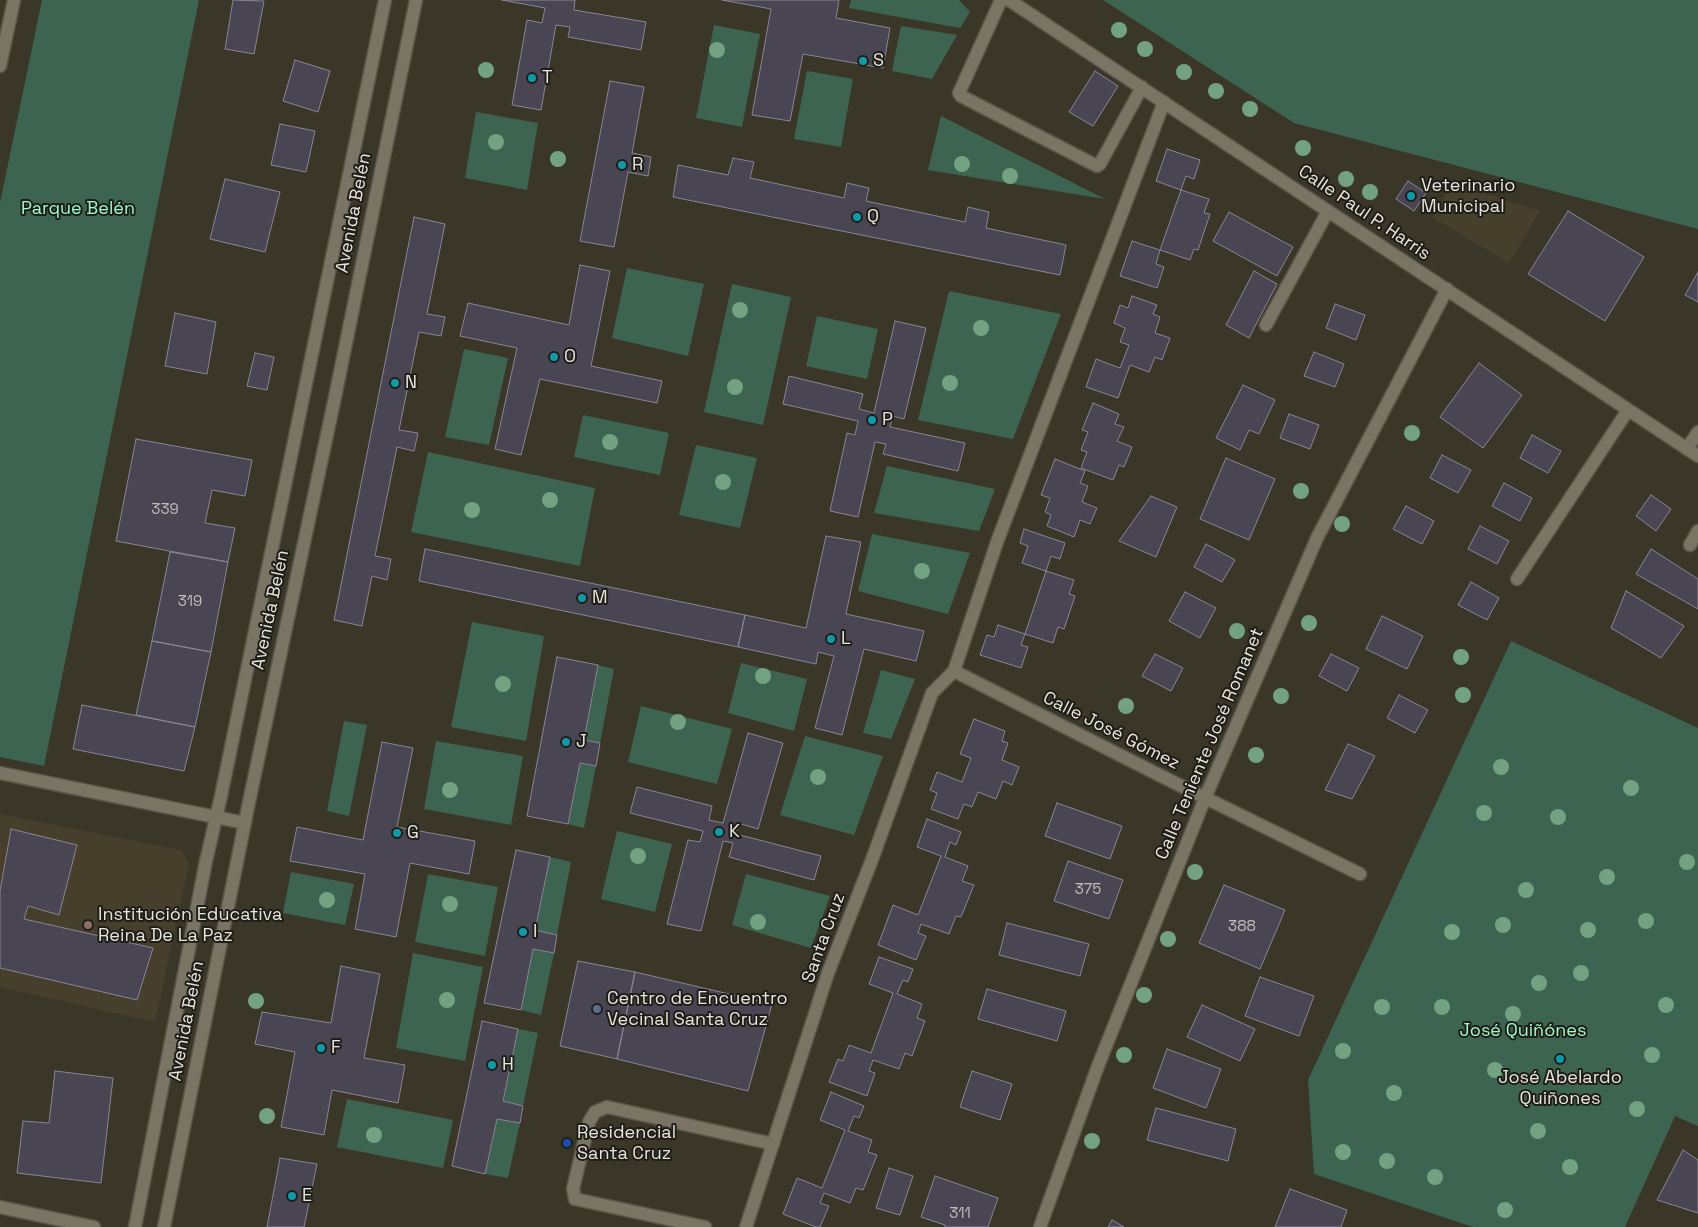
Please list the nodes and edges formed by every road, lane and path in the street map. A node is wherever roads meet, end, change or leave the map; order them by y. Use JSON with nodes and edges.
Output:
{"nodes":[{"id":1,"x":14,"y":0,"type":"edge"},
{"id":2,"x":385,"y":0,"type":"edge"},
{"id":3,"x":416,"y":0,"type":"edge"},
{"id":4,"x":1001,"y":0,"type":"edge"},
{"id":5,"x":1009,"y":0,"type":"edge"},
{"id":6,"x":0,"y":66,"type":"edge"},
{"id":7,"x":1142,"y":87,"type":"junction"},
{"id":8,"x":1164,"y":102,"type":"junction"},
{"id":9,"x":1328,"y":211,"type":"junction"},
{"id":10,"x":1447,"y":290,"type":"junction"},
{"id":11,"x":1266,"y":325,"type":"dead end"},
{"id":12,"x":1628,"y":410,"type":"junction"},
{"id":13,"x":1698,"y":432,"type":"edge"},
{"id":14,"x":1687,"y":449,"type":"junction"},
{"id":15,"x":1698,"y":456,"type":"edge"},
{"id":16,"x":1698,"y":531,"type":"edge"},
{"id":17,"x":1690,"y":545,"type":"dead end"},
{"id":18,"x":1517,"y":579,"type":"dead end"},
{"id":19,"x":954,"y":671,"type":"junction"},
{"id":20,"x":0,"y":773,"type":"edge"},
{"id":21,"x":1205,"y":798,"type":"junction"},
{"id":22,"x":216,"y":818,"type":"junction"},
{"id":23,"x":244,"y":823,"type":"junction"},
{"id":24,"x":1360,"y":874,"type":"dead end"},
{"id":25,"x":773,"y":1144,"type":"junction"},
{"id":26,"x":0,"y":1207,"type":"edge"},
{"id":27,"x":94,"y":1227,"type":"edge"},
{"id":28,"x":135,"y":1227,"type":"edge"},
{"id":29,"x":164,"y":1227,"type":"edge"},
{"id":30,"x":705,"y":1227,"type":"edge"},
{"id":31,"x":746,"y":1227,"type":"edge"},
{"id":32,"x":1040,"y":1227,"type":"edge"}],
"edges":[{"from":1,"to":6,"type":"street"},
{"from":2,"to":22,"type":"street","name":"Avenida Belén"},
{"from":3,"to":23,"type":"street","name":"Avenida Belén"},
{"from":4,"to":7,"type":"street"},
{"from":5,"to":7,"type":"street","name":"Calle Paul P. Harris"},
{"from":7,"to":8,"type":"street","name":"Calle Paul P. Harris"},
{"from":8,"to":9,"type":"street","name":"Calle Paul P. Harris"},
{"from":8,"to":19,"type":"street"},
{"from":9,"to":10,"type":"street","name":"Calle Paul P. Harris"},
{"from":9,"to":11,"type":"street"},
{"from":10,"to":12,"type":"street","name":"Calle Paul P. Harris"},
{"from":10,"to":21,"type":"street","name":"Calle Teniente José Romanet"},
{"from":12,"to":14,"type":"street","name":"Calle Paul P. Harris"},
{"from":12,"to":18,"type":"street"},
{"from":13,"to":14,"type":"street"},
{"from":14,"to":15,"type":"street","name":"Calle Paul P. Harris"},
{"from":16,"to":17,"type":"street"},
{"from":19,"to":21,"type":"street","name":"Calle José Gómez"},
{"from":19,"to":25,"type":"street","name":"Santa Cruz"},
{"from":20,"to":22,"type":"street"},
{"from":21,"to":24,"type":"street","name":"Calle José Gómez"},
{"from":21,"to":32,"type":"street","name":"Calle Teniente José Romanet"},
{"from":22,"to":23,"type":"street"},
{"from":22,"to":28,"type":"street","name":"Avenida Belén"},
{"from":23,"to":29,"type":"street","name":"Avenida Belén"},
{"from":25,"to":30,"type":"street"},
{"from":25,"to":31,"type":"street","name":"Santa Cruz"},
{"from":26,"to":27,"type":"street"}]}
